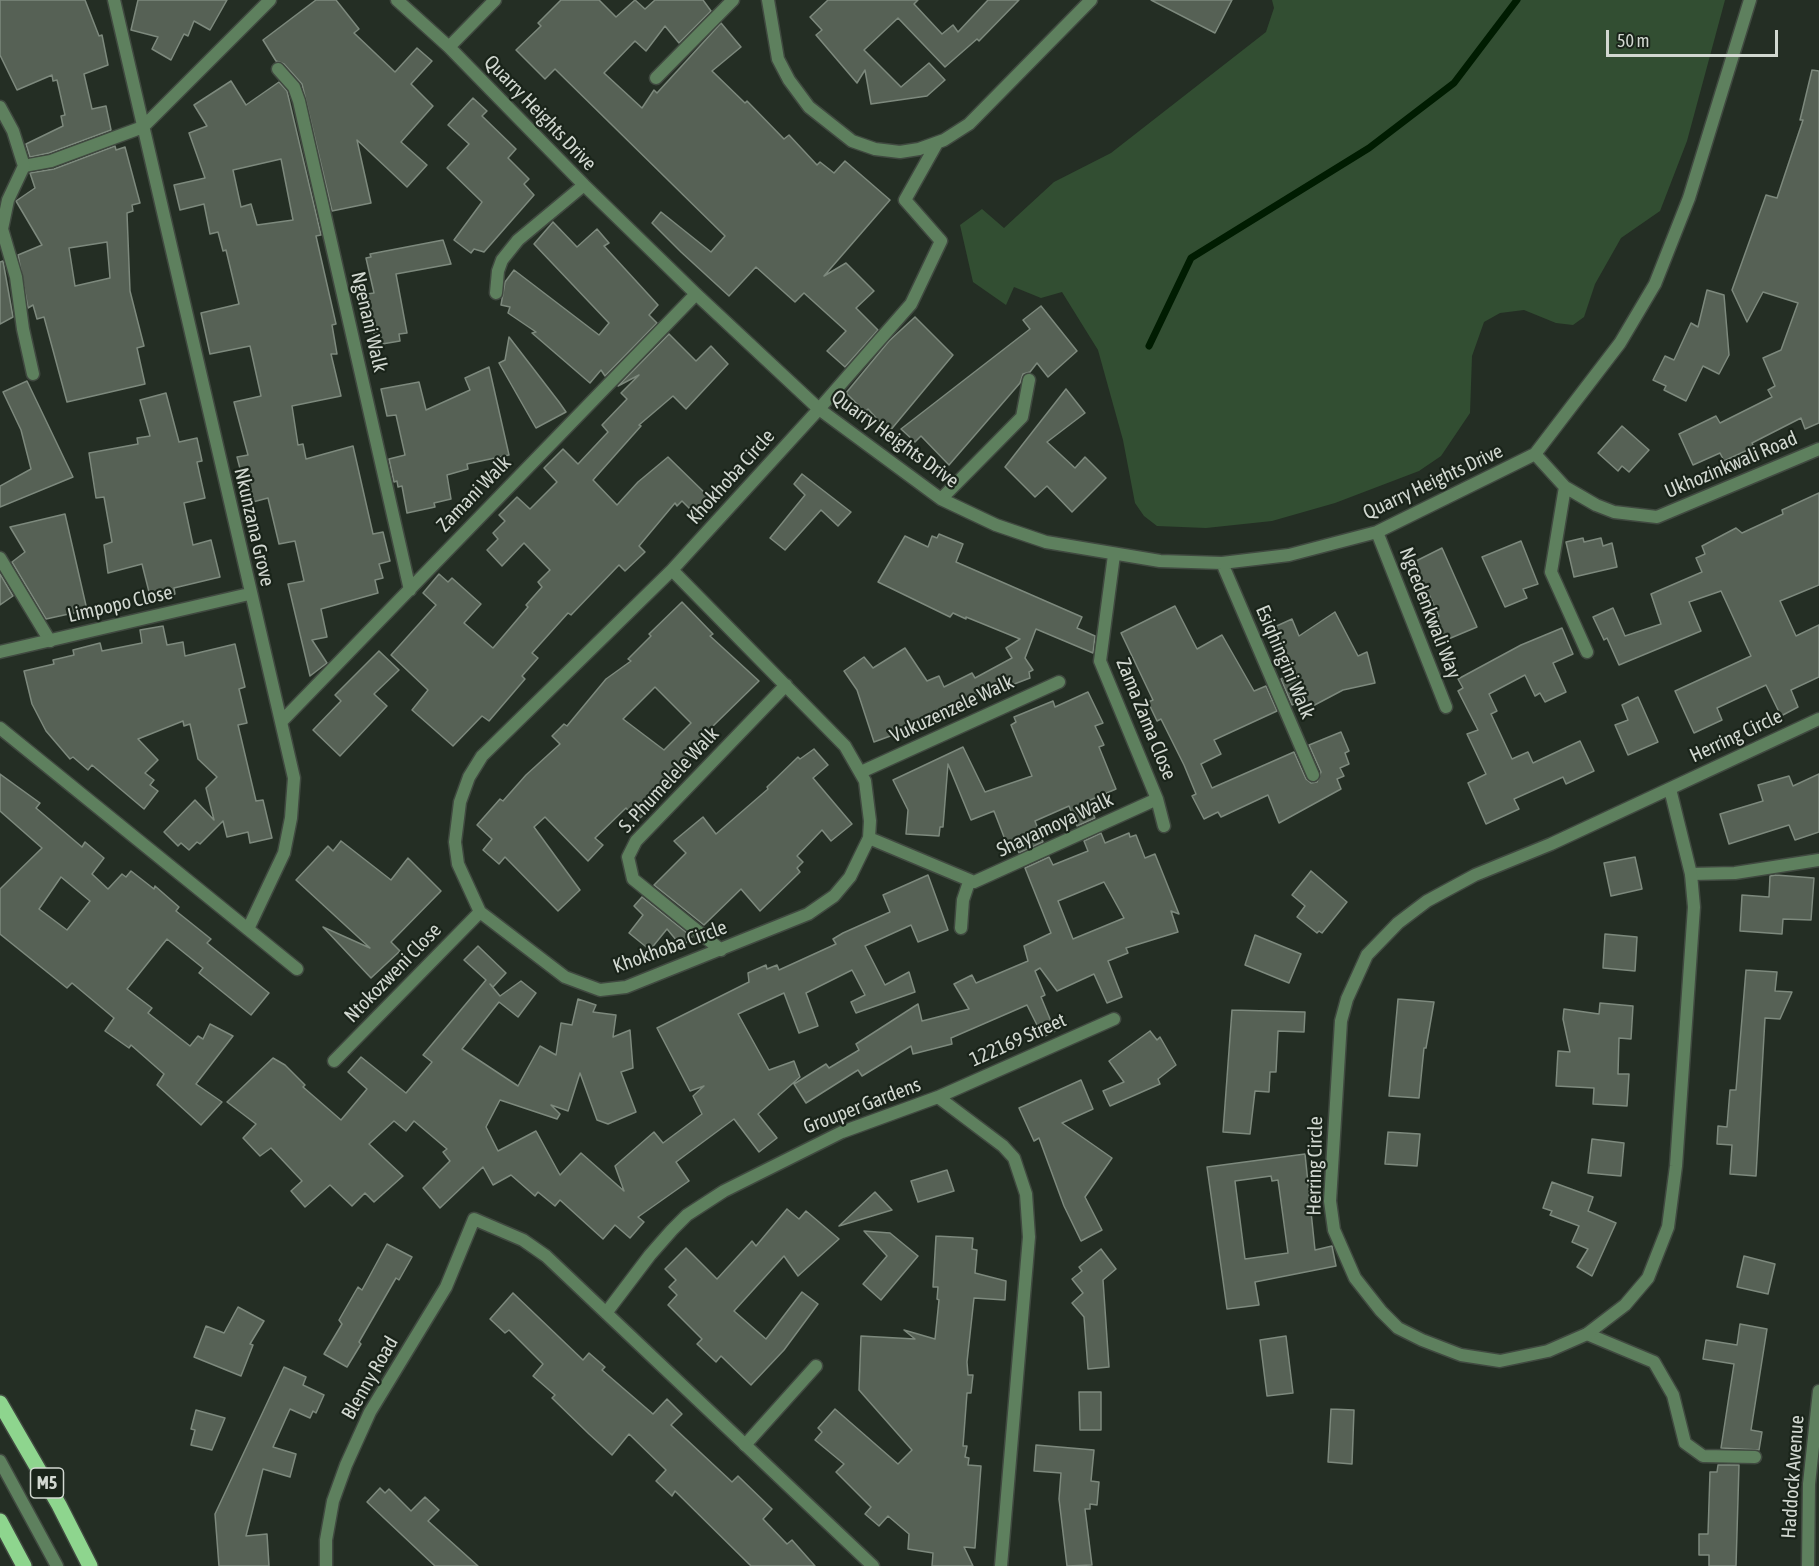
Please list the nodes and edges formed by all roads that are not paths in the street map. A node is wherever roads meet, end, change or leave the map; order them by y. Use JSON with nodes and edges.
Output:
{"nodes":[{"id":1,"x":114,"y":0,"type":"edge"},
{"id":2,"x":270,"y":0,"type":"edge"},
{"id":3,"x":397,"y":0,"type":"edge"},
{"id":4,"x":495,"y":0,"type":"edge"},
{"id":5,"x":733,"y":0,"type":"edge"},
{"id":6,"x":768,"y":0,"type":"edge"},
{"id":7,"x":1091,"y":0,"type":"edge"},
{"id":8,"x":1750,"y":0,"type":"edge"},
{"id":9,"x":449,"y":47,"type":"junction"},
{"id":10,"x":278,"y":69,"type":"dead end"},
{"id":11,"x":656,"y":78,"type":"dead end"},
{"id":12,"x":0,"y":108,"type":"edge"},
{"id":13,"x":142,"y":127,"type":"junction"},
{"id":14,"x":937,"y":143,"type":"junction"},
{"id":15,"x":24,"y":166,"type":"junction"},
{"id":16,"x":584,"y":185,"type":"junction"},
{"id":17,"x":496,"y":293,"type":"dead end"},
{"id":18,"x":696,"y":294,"type":"junction"},
{"id":19,"x":33,"y":374,"type":"dead end"},
{"id":20,"x":1029,"y":380,"type":"dead end"},
{"id":21,"x":819,"y":410,"type":"junction"},
{"id":22,"x":1819,"y":449,"type":"edge"},
{"id":23,"x":1535,"y":454,"type":"junction"},
{"id":24,"x":1565,"y":487,"type":"junction"},
{"id":25,"x":941,"y":499,"type":"junction"},
{"id":26,"x":1377,"y":532,"type":"junction"},
{"id":27,"x":1114,"y":555,"type":"junction"},
{"id":28,"x":0,"y":558,"type":"edge"},
{"id":29,"x":1222,"y":563,"type":"junction"},
{"id":30,"x":672,"y":570,"type":"junction"},
{"id":31,"x":410,"y":590,"type":"junction"},
{"id":32,"x":249,"y":594,"type":"junction"},
{"id":33,"x":50,"y":641,"type":"junction"},
{"id":34,"x":0,"y":652,"type":"edge"},
{"id":35,"x":1587,"y":652,"type":"dead end"},
{"id":36,"x":1059,"y":682,"type":"dead end"},
{"id":37,"x":786,"y":685,"type":"junction"},
{"id":38,"x":1446,"y":707,"type":"dead end"},
{"id":39,"x":1819,"y":719,"type":"edge"},
{"id":40,"x":280,"y":722,"type":"junction"},
{"id":41,"x":0,"y":728,"type":"edge"},
{"id":42,"x":861,"y":772,"type":"junction"},
{"id":43,"x":1313,"y":775,"type":"dead end"},
{"id":44,"x":1670,"y":789,"type":"junction"},
{"id":45,"x":1158,"y":799,"type":"junction"},
{"id":46,"x":1164,"y":826,"type":"dead end"},
{"id":47,"x":869,"y":838,"type":"junction"},
{"id":48,"x":1819,"y":860,"type":"edge"},
{"id":49,"x":1691,"y":874,"type":"junction"},
{"id":50,"x":969,"y":882,"type":"junction"},
{"id":51,"x":480,"y":912,"type":"junction"},
{"id":52,"x":961,"y":928,"type":"dead end"},
{"id":53,"x":248,"y":929,"type":"junction"},
{"id":54,"x":721,"y":950,"type":"junction"},
{"id":55,"x":297,"y":969,"type":"dead end"},
{"id":56,"x":1114,"y":1019,"type":"dead end"},
{"id":57,"x":334,"y":1061,"type":"dead end"},
{"id":58,"x":938,"y":1097,"type":"junction"},
{"id":59,"x":606,"y":1313,"type":"junction"},
{"id":60,"x":1587,"y":1334,"type":"junction"},
{"id":61,"x":816,"y":1366,"type":"dead end"},
{"id":62,"x":1819,"y":1391,"type":"edge"},
{"id":63,"x":0,"y":1402,"type":"edge"},
{"id":64,"x":745,"y":1445,"type":"junction"},
{"id":65,"x":1755,"y":1457,"type":"dead end"},
{"id":66,"x":0,"y":1461,"type":"edge"},
{"id":67,"x":0,"y":1521,"type":"edge"},
{"id":68,"x":24,"y":1566,"type":"edge"},
{"id":69,"x":57,"y":1566,"type":"edge"},
{"id":70,"x":90,"y":1566,"type":"edge"},
{"id":71,"x":326,"y":1566,"type":"edge"},
{"id":72,"x":873,"y":1566,"type":"edge"},
{"id":73,"x":1001,"y":1566,"type":"edge"},
{"id":74,"x":1808,"y":1566,"type":"edge"}],
"edges":[{"from":1,"to":13,"type":"street","name":"Nkunzana Grove"},
{"from":2,"to":13,"type":"street"},
{"from":3,"to":9,"type":"street","name":"Quarry Heights Drive"},
{"from":4,"to":9,"type":"street"},
{"from":5,"to":11,"type":"street"},
{"from":6,"to":14,"type":"street"},
{"from":7,"to":14,"type":"street"},
{"from":8,"to":23,"type":"street","name":"Quarry Heights Drive"},
{"from":9,"to":16,"type":"street","name":"Quarry Heights Drive"},
{"from":10,"to":31,"type":"street","name":"Ngenani Walk"},
{"from":12,"to":15,"type":"street"},
{"from":13,"to":15,"type":"street"},
{"from":13,"to":32,"type":"street","name":"Nkunzana Grove"},
{"from":14,"to":21,"type":"street","name":"Khokhoba Circle"},
{"from":15,"to":19,"type":"street"},
{"from":16,"to":17,"type":"street"},
{"from":16,"to":18,"type":"street","name":"Quarry Heights Drive"},
{"from":18,"to":21,"type":"street","name":"Quarry Heights Drive"},
{"from":18,"to":31,"type":"street","name":"Zamani Walk"},
{"from":20,"to":25,"type":"street"},
{"from":21,"to":25,"type":"street","name":"Quarry Heights Drive"},
{"from":21,"to":30,"type":"street","name":"Khokhoba Circle"},
{"from":22,"to":24,"type":"street","name":"Ukhozinkwali Road"},
{"from":23,"to":24,"type":"street","name":"Ukhozinkwali Road"},
{"from":23,"to":26,"type":"street","name":"Quarry Heights Drive"},
{"from":24,"to":35,"type":"street"},
{"from":25,"to":27,"type":"street","name":"Quarry Heights Drive"},
{"from":26,"to":29,"type":"street","name":"Quarry Heights Drive"},
{"from":26,"to":38,"type":"street","name":"Ngcedenkwali Way"},
{"from":27,"to":29,"type":"street","name":"Quarry Heights Drive"},
{"from":27,"to":45,"type":"street","name":"Zama Zama Close"},
{"from":28,"to":33,"type":"street"},
{"from":29,"to":43,"type":"street","name":"Esiqhingini Walk"},
{"from":30,"to":37,"type":"street","name":"Khokhoba Circle"},
{"from":30,"to":51,"type":"street","name":"Khokhoba Circle"},
{"from":31,"to":40,"type":"street","name":"Zamani Walk"},
{"from":32,"to":33,"type":"street","name":"Limpopo Close"},
{"from":32,"to":40,"type":"street","name":"Nkunzana Grove"},
{"from":33,"to":34,"type":"street","name":"Limpopo Close"},
{"from":36,"to":42,"type":"street","name":"Vukuzenzele Walk"},
{"from":37,"to":42,"type":"street","name":"Khokhoba Circle"},
{"from":37,"to":54,"type":"street","name":"S. Phumelele Walk"},
{"from":39,"to":44,"type":"street","name":"Herring Circle"},
{"from":40,"to":53,"type":"street","name":"Nkunzana Grove"},
{"from":41,"to":53,"type":"street"},
{"from":42,"to":47,"type":"street","name":"Khokhoba Circle"},
{"from":44,"to":49,"type":"street","name":"Herring Circle"},
{"from":44,"to":60,"type":"street","name":"Herring Circle"},
{"from":45,"to":46,"type":"street","name":"Zama Zama Close"},
{"from":45,"to":50,"type":"street","name":"Shayamoya Walk"},
{"from":47,"to":50,"type":"street"},
{"from":47,"to":54,"type":"street","name":"Khokhoba Circle"},
{"from":48,"to":49,"type":"street"},
{"from":49,"to":60,"type":"street","name":"Herring Circle"},
{"from":50,"to":52,"type":"street"},
{"from":51,"to":54,"type":"street","name":"Khokhoba Circle"},
{"from":51,"to":57,"type":"street","name":"Ntokozweni Close"},
{"from":53,"to":55,"type":"street"},
{"from":56,"to":58,"type":"street","name":"122169 Street"},
{"from":58,"to":59,"type":"street","name":"Grouper Gardens"},
{"from":58,"to":73,"type":"street","name":"Grouper Gardens"},
{"from":59,"to":64,"type":"street"},
{"from":59,"to":71,"type":"street","name":"Blenny Road"},
{"from":60,"to":65,"type":"street"},
{"from":61,"to":64,"type":"street"},
{"from":62,"to":74,"type":"street","name":"Haddock Avenue"},
{"from":63,"to":70,"type":"main road","number":"M5"},
{"from":64,"to":72,"type":"street"},
{"from":66,"to":69,"type":"street"},
{"from":67,"to":68,"type":"main road"}]}
